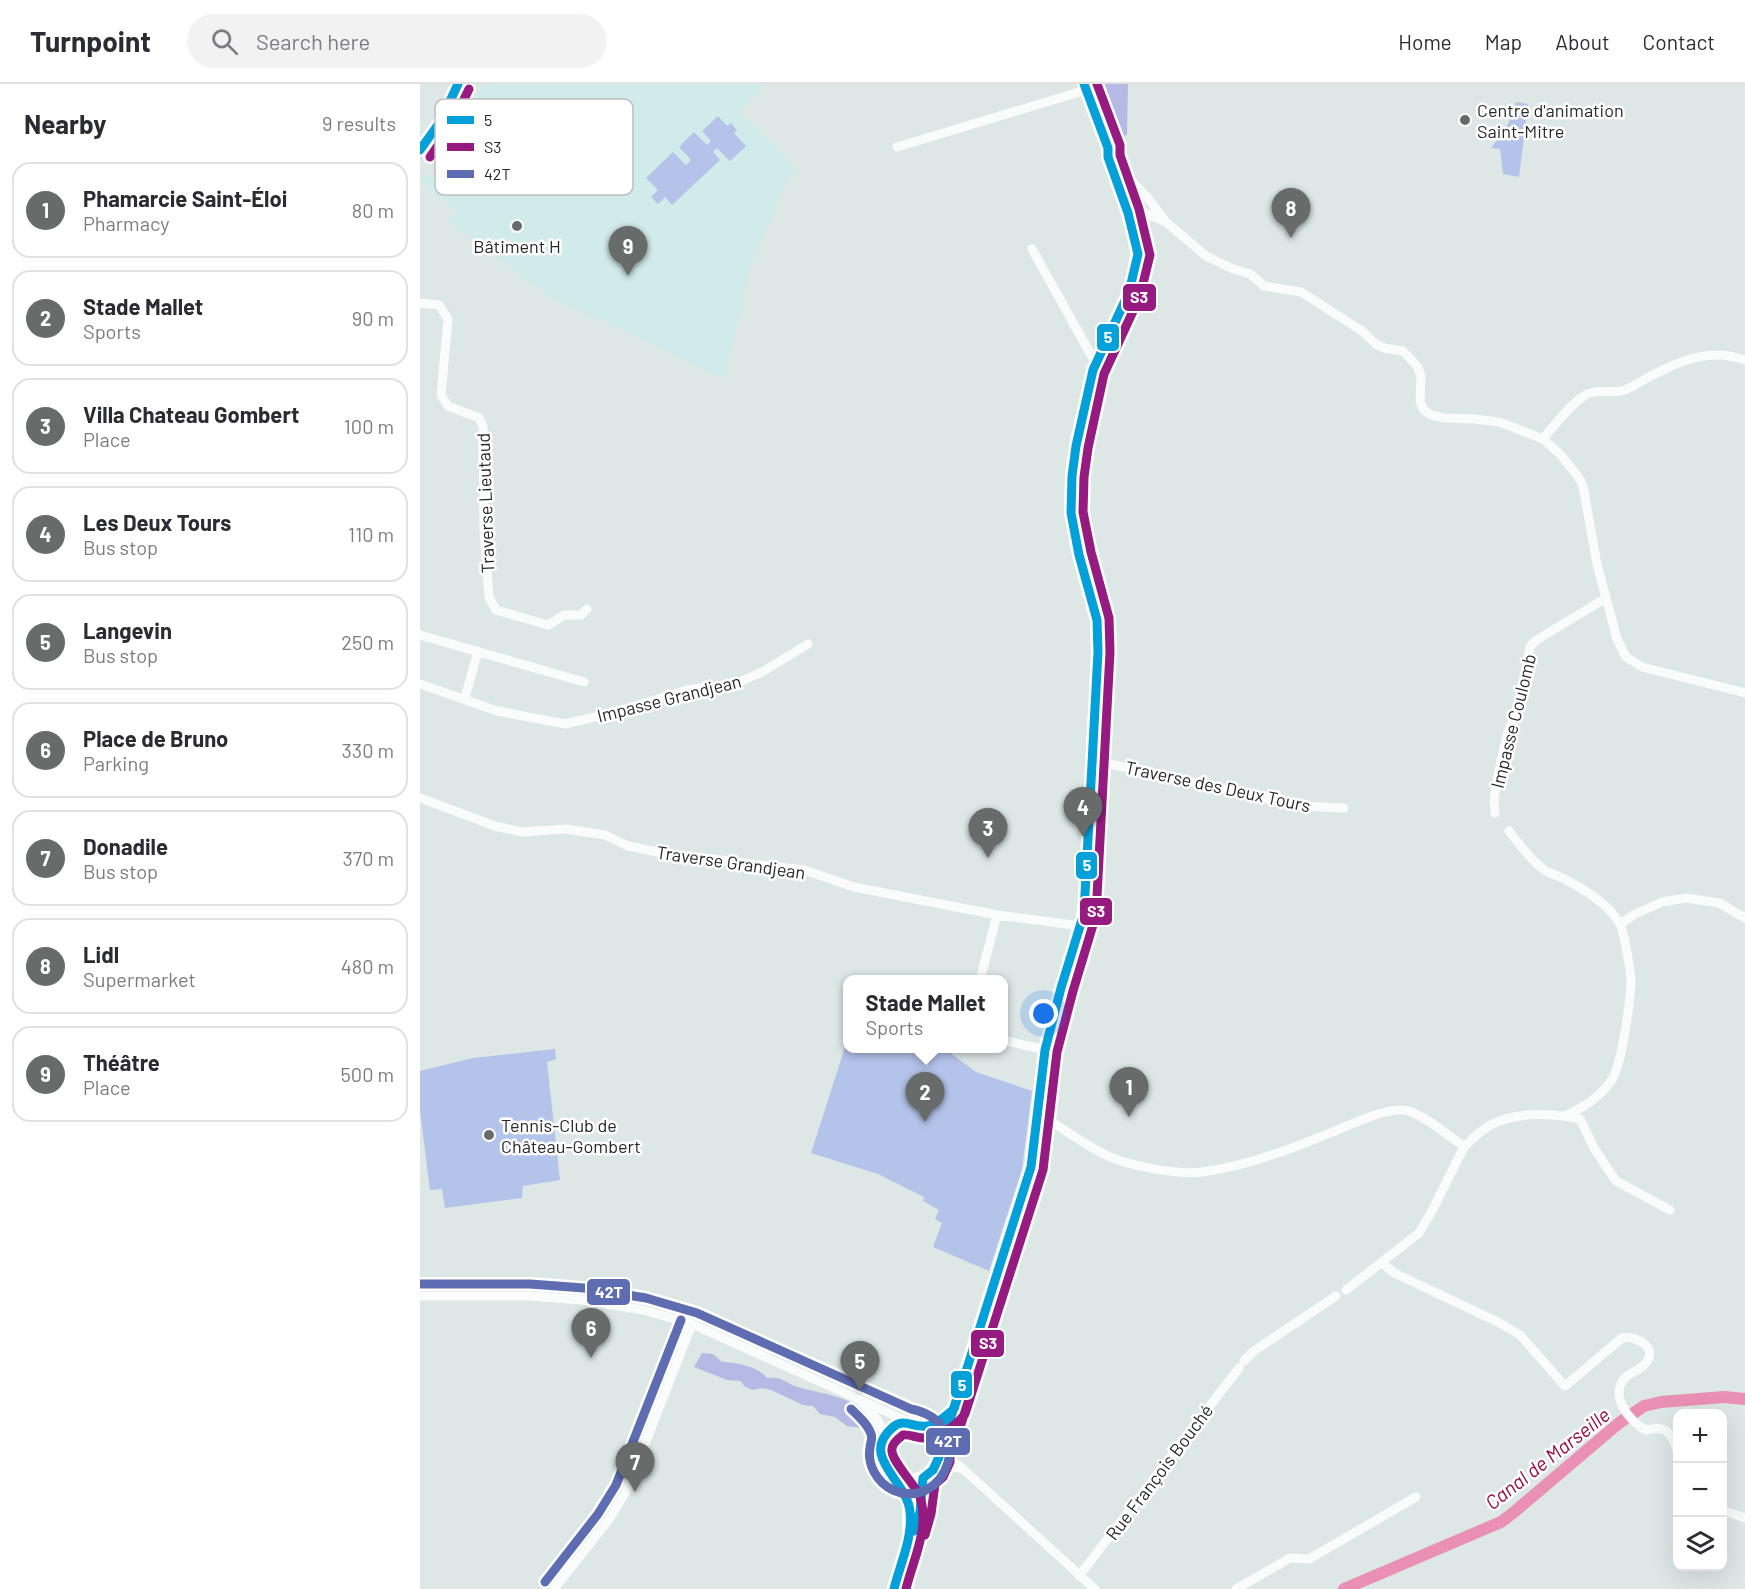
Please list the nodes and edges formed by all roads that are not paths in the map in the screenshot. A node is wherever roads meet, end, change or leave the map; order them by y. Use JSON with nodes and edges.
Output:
{"nodes":[{"id":1,"x":458,"y":84,"type":"edge"},
{"id":2,"x":1085,"y":87,"type":"edge"},
{"id":3,"x":451,"y":99,"type":"edge"},
{"id":4,"x":435,"y":129,"type":"edge"},
{"id":5,"x":897,"y":147,"type":"dead end"},
{"id":6,"x":420,"y":150,"type":"edge"},
{"id":7,"x":1121,"y":178,"type":"junction"},
{"id":8,"x":1133,"y":213,"type":"junction"},
{"id":9,"x":1166,"y":222,"type":"junction"},
{"id":10,"x":1032,"y":249,"type":"dead end"},
{"id":11,"x":420,"y":303,"type":"edge"},
{"id":12,"x":1745,"y":360,"type":"edge"},
{"id":13,"x":1096,"y":364,"type":"junction"},
{"id":14,"x":1543,"y":439,"type":"junction"},
{"id":15,"x":1606,"y":598,"type":"junction"},
{"id":16,"x":587,"y":609,"type":"dead end"},
{"id":17,"x":420,"y":635,"type":"edge"},
{"id":18,"x":808,"y":644,"type":"dead end"},
{"id":19,"x":478,"y":651,"type":"junction"},
{"id":20,"x":584,"y":682,"type":"dead end"},
{"id":21,"x":420,"y":684,"type":"edge"},
{"id":22,"x":1745,"y":693,"type":"edge"},
{"id":23,"x":465,"y":699,"type":"junction"},
{"id":24,"x":1092,"y":760,"type":"junction"},
{"id":25,"x":420,"y":798,"type":"edge"},
{"id":26,"x":1344,"y":808,"type":"dead end"},
{"id":27,"x":1495,"y":813,"type":"dead end"},
{"id":28,"x":1509,"y":831,"type":"dead end"},
{"id":29,"x":997,"y":915,"type":"junction"},
{"id":30,"x":1745,"y":918,"type":"edge"},
{"id":31,"x":1620,"y":924,"type":"junction"},
{"id":32,"x":1082,"y":926,"type":"junction"},
{"id":33,"x":981,"y":975,"type":"edge"},
{"id":34,"x":1008,"y":1041,"type":"edge"},
{"id":35,"x":1045,"y":1050,"type":"junction"},
{"id":36,"x":1036,"y":1116,"type":"junction"},
{"id":37,"x":1565,"y":1116,"type":"junction"},
{"id":38,"x":1464,"y":1147,"type":"junction"},
{"id":39,"x":1670,"y":1210,"type":"dead end"},
{"id":40,"x":1382,"y":1263,"type":"junction"},
{"id":41,"x":1346,"y":1290,"type":"dead end"},
{"id":42,"x":420,"y":1296,"type":"edge"},
{"id":43,"x":1336,"y":1296,"type":"dead end"},
{"id":44,"x":692,"y":1324,"type":"junction"},
{"id":45,"x":859,"y":1400,"type":"junction"},
{"id":46,"x":954,"y":1409,"type":"junction"},
{"id":47,"x":907,"y":1421,"type":"junction"},
{"id":48,"x":925,"y":1426,"type":"junction"},
{"id":49,"x":885,"y":1435,"type":"junction"},
{"id":50,"x":1673,"y":1442,"type":"edge"},
{"id":51,"x":938,"y":1451,"type":"junction"},
{"id":52,"x":963,"y":1468,"type":"junction"},
{"id":53,"x":928,"y":1474,"type":"junction"},
{"id":54,"x":897,"y":1479,"type":"junction"},
{"id":55,"x":1416,"y":1497,"type":"dead end"},
{"id":56,"x":1727,"y":1512,"type":"edge"},
{"id":57,"x":1745,"y":1518,"type":"edge"},
{"id":58,"x":905,"y":1554,"type":"junction"},
{"id":59,"x":1079,"y":1576,"type":"junction"},
{"id":60,"x":554,"y":1589,"type":"edge"},
{"id":61,"x":894,"y":1589,"type":"edge"},
{"id":62,"x":1095,"y":1589,"type":"edge"},
{"id":63,"x":1236,"y":1589,"type":"edge"}],
"edges":[{"from":1,"to":3,"type":"street"},
{"from":2,"to":5,"type":"street"},
{"from":2,"to":7,"type":"street"},
{"from":4,"to":6,"type":"street"},
{"from":7,"to":8,"type":"street"},
{"from":7,"to":9,"type":"street"},
{"from":8,"to":9,"type":"street"},
{"from":8,"to":13,"type":"street"},
{"from":9,"to":14,"type":"street"},
{"from":10,"to":13,"type":"street"},
{"from":11,"to":16,"type":"street","name":"Traverse Lieutaud"},
{"from":12,"to":14,"type":"street"},
{"from":13,"to":24,"type":"street"},
{"from":14,"to":15,"type":"street"},
{"from":15,"to":22,"type":"street"},
{"from":15,"to":27,"type":"street","name":"Impasse Coulomb"},
{"from":17,"to":19,"type":"street"},
{"from":18,"to":23,"type":"street","name":"Impasse Grandjean"},
{"from":19,"to":20,"type":"street"},
{"from":19,"to":23,"type":"street"},
{"from":21,"to":23,"type":"street","name":"Impasse Grandjean"},
{"from":24,"to":26,"type":"street","name":"Traverse des Deux Tours"},
{"from":24,"to":32,"type":"street"},
{"from":25,"to":29,"type":"street","name":"Traverse Grandjean"},
{"from":28,"to":31,"type":"street"},
{"from":29,"to":32,"type":"street","name":"Traverse Grandjean"},
{"from":29,"to":33,"type":"street"},
{"from":30,"to":31,"type":"street"},
{"from":31,"to":37,"type":"street"},
{"from":32,"to":35,"type":"street"},
{"from":34,"to":35,"type":"street"},
{"from":35,"to":36,"type":"street"},
{"from":36,"to":38,"type":"street"},
{"from":36,"to":46,"type":"street"},
{"from":37,"to":38,"type":"street"},
{"from":37,"to":39,"type":"street"},
{"from":38,"to":40,"type":"street"},
{"from":40,"to":41,"type":"street"},
{"from":40,"to":50,"type":"street"},
{"from":42,"to":44,"type":"street"},
{"from":43,"to":59,"type":"street","name":"Rue François Bouché"},
{"from":44,"to":45,"type":"street"},
{"from":44,"to":60,"type":"street"},
{"from":45,"to":47,"type":"street"},
{"from":45,"to":49,"type":"street"},
{"from":46,"to":48,"type":"street"},
{"from":46,"to":51,"type":"street"},
{"from":47,"to":48,"type":"street"},
{"from":47,"to":49,"type":"street"},
{"from":48,"to":51,"type":"street"},
{"from":49,"to":54,"type":"street"},
{"from":51,"to":52,"type":"street"},
{"from":51,"to":53,"type":"street"},
{"from":52,"to":53,"type":"street"},
{"from":52,"to":59,"type":"street"},
{"from":53,"to":54,"type":"street"},
{"from":53,"to":58,"type":"street"},
{"from":54,"to":58,"type":"street"},
{"from":55,"to":63,"type":"street"},
{"from":56,"to":57,"type":"street"},
{"from":58,"to":61,"type":"street"},
{"from":59,"to":62,"type":"street"}]}
